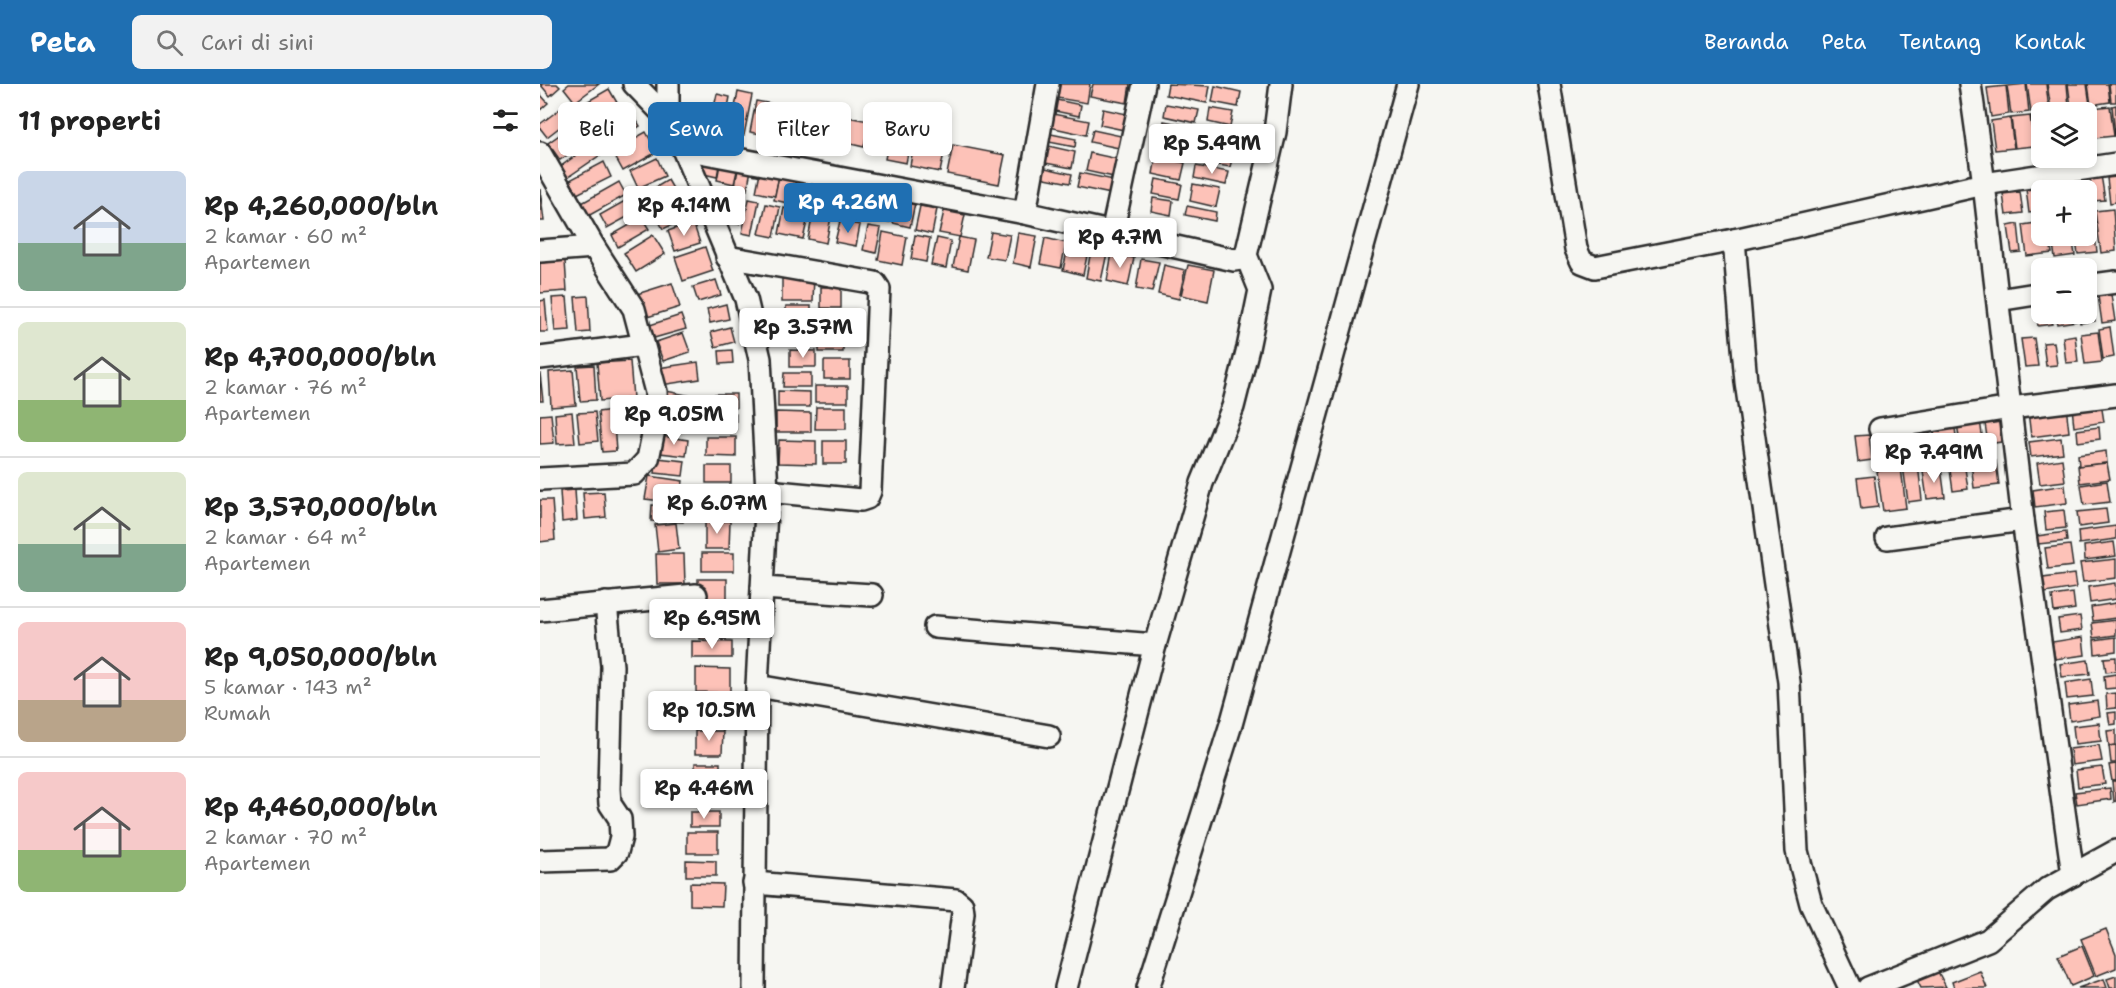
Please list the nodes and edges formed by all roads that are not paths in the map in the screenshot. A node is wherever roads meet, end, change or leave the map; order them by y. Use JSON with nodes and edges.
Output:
{"nodes":[{"id":1,"x":634,"y":84,"type":"edge"},
{"id":2,"x":668,"y":84,"type":"edge"},
{"id":3,"x":1048,"y":84,"type":"edge"},
{"id":4,"x":1144,"y":84,"type":"edge"},
{"id":5,"x":1281,"y":84,"type":"edge"},
{"id":6,"x":1408,"y":84,"type":"edge"},
{"id":7,"x":1549,"y":84,"type":"edge"},
{"id":8,"x":1970,"y":84,"type":"edge"},
{"id":9,"x":652,"y":102,"type":"edge"},
{"id":10,"x":668,"y":102,"type":"edge"},
{"id":11,"x":540,"y":153,"type":"edge"},
{"id":12,"x":687,"y":156,"type":"edge"},
{"id":13,"x":721,"y":156,"type":"edge"},
{"id":14,"x":2116,"y":164,"type":"edge"},
{"id":15,"x":1984,"y":184,"type":"junction"},
{"id":16,"x":1025,"y":213,"type":"junction"},
{"id":17,"x":1112,"y":233,"type":"junction"},
{"id":18,"x":1734,"y":240,"type":"junction"},
{"id":19,"x":594,"y":247,"type":"junction"},
{"id":20,"x":540,"y":251,"type":"edge"},
{"id":21,"x":1246,"y":255,"type":"junction"},
{"id":22,"x":727,"y":257,"type":"junction"},
{"id":23,"x":2116,"y":282,"type":"edge"},
{"id":24,"x":2097,"y":285,"type":"edge"},
{"id":25,"x":2031,"y":295,"type":"edge"},
{"id":26,"x":1998,"y":300,"type":"junction"},
{"id":27,"x":643,"y":345,"type":"junction"},
{"id":28,"x":540,"y":358,"type":"edge"},
{"id":29,"x":2116,"y":395,"type":"edge"},
{"id":30,"x":2011,"y":408,"type":"junction"},
{"id":31,"x":1880,"y":429,"type":"dead end"},
{"id":32,"x":540,"y":479,"type":"edge"},
{"id":33,"x":767,"y":491,"type":"junction"},
{"id":34,"x":2023,"y":520,"type":"junction"},
{"id":35,"x":1887,"y":538,"type":"dead end"},
{"id":36,"x":762,"y":588,"type":"junction"},
{"id":37,"x":696,"y":595,"type":"dead end"},
{"id":38,"x":872,"y":595,"type":"dead end"},
{"id":39,"x":606,"y":603,"type":"junction"},
{"id":40,"x":540,"y":610,"type":"edge"},
{"id":41,"x":935,"y":627,"type":"dead end"},
{"id":42,"x":1155,"y":645,"type":"junction"},
{"id":43,"x":757,"y":686,"type":"junction"},
{"id":44,"x":1049,"y":736,"type":"dead end"},
{"id":45,"x":2116,"y":851,"type":"edge"},
{"id":46,"x":540,"y":861,"type":"edge"},
{"id":47,"x":2073,"y":875,"type":"junction"},
{"id":48,"x":754,"y":882,"type":"junction"},
{"id":49,"x":754,"y":988,"type":"edge"},
{"id":50,"x":953,"y":988,"type":"edge"},
{"id":51,"x":1066,"y":988,"type":"edge"},
{"id":52,"x":1148,"y":988,"type":"edge"},
{"id":53,"x":1850,"y":988,"type":"edge"},
{"id":54,"x":1868,"y":988,"type":"edge"}],
"edges":[{"from":1,"to":9,"type":"street"},
{"from":2,"to":10,"type":"street"},
{"from":3,"to":16,"type":"street"},
{"from":4,"to":17,"type":"street"},
{"from":5,"to":21,"type":"street"},
{"from":6,"to":52,"type":"street"},
{"from":7,"to":18,"type":"street"},
{"from":8,"to":15,"type":"street"},
{"from":11,"to":19,"type":"street"},
{"from":12,"to":22,"type":"street"},
{"from":13,"to":16,"type":"street"},
{"from":14,"to":15,"type":"street"},
{"from":15,"to":18,"type":"street"},
{"from":15,"to":26,"type":"street"},
{"from":16,"to":17,"type":"street"},
{"from":17,"to":21,"type":"street"},
{"from":18,"to":53,"type":"street"},
{"from":19,"to":20,"type":"street"},
{"from":19,"to":27,"type":"street"},
{"from":21,"to":42,"type":"street"},
{"from":22,"to":33,"type":"street"},
{"from":22,"to":33,"type":"street"},
{"from":23,"to":24,"type":"street"},
{"from":25,"to":26,"type":"street"},
{"from":26,"to":30,"type":"street"},
{"from":27,"to":28,"type":"street"},
{"from":27,"to":32,"type":"street"},
{"from":29,"to":30,"type":"street"},
{"from":30,"to":31,"type":"street"},
{"from":30,"to":34,"type":"street"},
{"from":33,"to":36,"type":"street"},
{"from":34,"to":35,"type":"street"},
{"from":34,"to":47,"type":"street"},
{"from":36,"to":38,"type":"street"},
{"from":36,"to":43,"type":"street"},
{"from":37,"to":39,"type":"street"},
{"from":39,"to":40,"type":"street"},
{"from":39,"to":46,"type":"street"},
{"from":41,"to":42,"type":"street"},
{"from":42,"to":51,"type":"street"},
{"from":43,"to":44,"type":"street"},
{"from":43,"to":48,"type":"street"},
{"from":45,"to":47,"type":"street"},
{"from":47,"to":54,"type":"street"},
{"from":48,"to":49,"type":"street"},
{"from":48,"to":50,"type":"street"}]}
